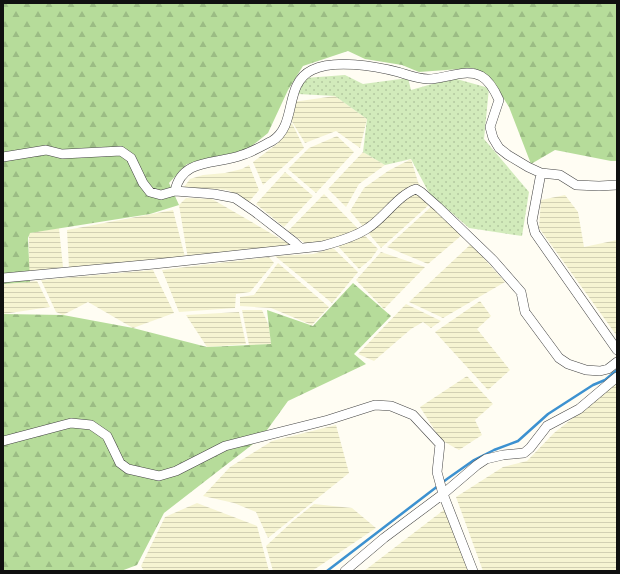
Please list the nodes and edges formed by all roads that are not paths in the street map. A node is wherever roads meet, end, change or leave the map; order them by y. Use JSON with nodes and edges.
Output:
{"nodes":[{"id":1,"x":3,"y":157,"type":"edge"},
{"id":2,"x":541,"y":173,"type":"junction"},
{"id":3,"x":617,"y":185,"type":"edge"},
{"id":4,"x":175,"y":191,"type":"junction"},
{"id":5,"x":300,"y":248,"type":"junction"},
{"id":6,"x":3,"y":278,"type":"edge"},
{"id":7,"x":617,"y":350,"type":"edge"},
{"id":8,"x":617,"y":362,"type":"edge"},
{"id":9,"x":617,"y":376,"type":"edge"},
{"id":10,"x":3,"y":441,"type":"edge"},
{"id":11,"x":443,"y":494,"type":"junction"},
{"id":12,"x":345,"y":571,"type":"edge"},
{"id":13,"x":473,"y":571,"type":"edge"}],
"edges":[{"from":1,"to":4,"type":"street"},
{"from":2,"to":3,"type":"street"},
{"from":2,"to":4,"type":"street"},
{"from":2,"to":7,"type":"street"},
{"from":4,"to":5,"type":"street"},
{"from":5,"to":6,"type":"street"},
{"from":5,"to":8,"type":"street"},
{"from":9,"to":11,"type":"street"},
{"from":10,"to":11,"type":"street"},
{"from":11,"to":12,"type":"street"},
{"from":11,"to":13,"type":"street"}]}
